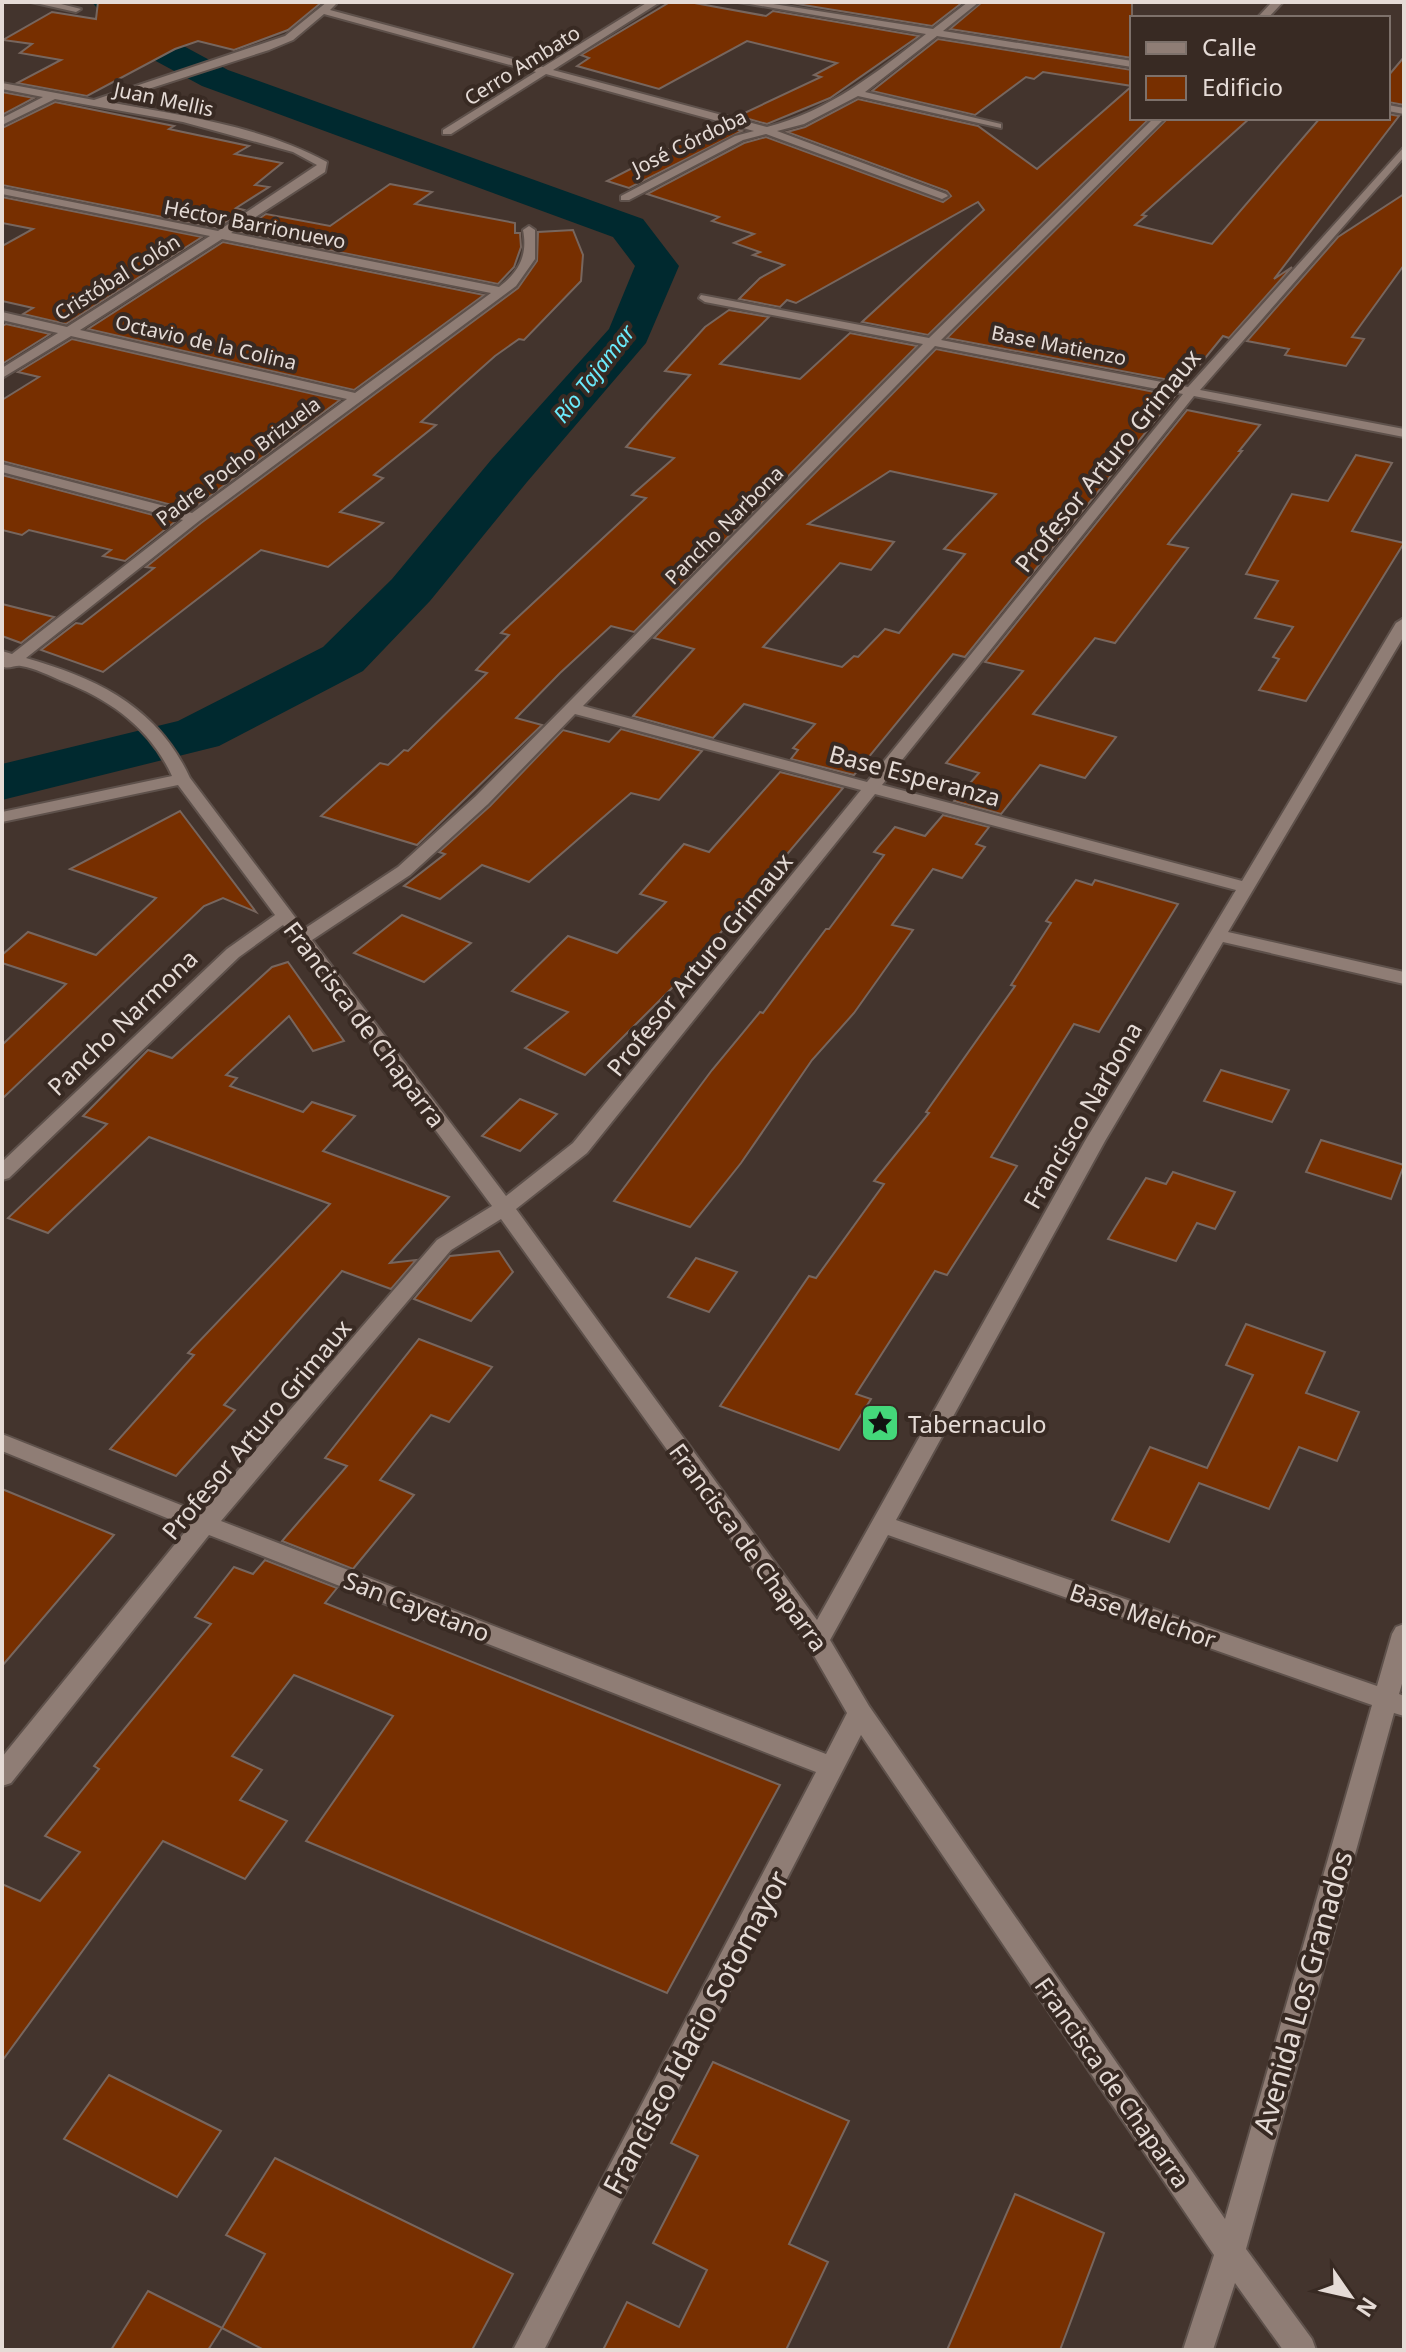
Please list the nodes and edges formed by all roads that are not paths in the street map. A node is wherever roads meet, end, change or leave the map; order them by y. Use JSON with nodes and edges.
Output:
{"nodes":[{"id":1,"x":36,"y":2,"type":"edge"},
{"id":2,"x":333,"y":2,"type":"edge"},
{"id":3,"x":655,"y":2,"type":"edge"},
{"id":4,"x":743,"y":2,"type":"edge"},
{"id":5,"x":974,"y":2,"type":"edge"},
{"id":6,"x":76,"y":9,"type":"dead end"},
{"id":7,"x":323,"y":11,"type":"junction"},
{"id":8,"x":936,"y":32,"type":"junction"},
{"id":9,"x":1130,"y":64,"type":"edge"},
{"id":10,"x":547,"y":72,"type":"junction"},
{"id":11,"x":2,"y":86,"type":"edge"},
{"id":12,"x":857,"y":93,"type":"junction"},
{"id":13,"x":54,"y":95,"type":"junction"},
{"id":14,"x":94,"y":103,"type":"junction"},
{"id":15,"x":1158,"y":120,"type":"edge"},
{"id":16,"x":2,"y":122,"type":"edge"},
{"id":17,"x":997,"y":126,"type":"dead end"},
{"id":18,"x":764,"y":130,"type":"junction"},
{"id":19,"x":447,"y":132,"type":"dead end"},
{"id":20,"x":1404,"y":150,"type":"edge"},
{"id":21,"x":316,"y":158,"type":"joint"},
{"id":22,"x":2,"y":191,"type":"edge"},
{"id":23,"x":942,"y":196,"type":"dead end"},
{"id":24,"x":625,"y":198,"type":"dead end"},
{"id":25,"x":529,"y":230,"type":"dead end"},
{"id":26,"x":220,"y":235,"type":"junction"},
{"id":27,"x":501,"y":291,"type":"junction"},
{"id":28,"x":705,"y":298,"type":"dead end"},
{"id":29,"x":2,"y":316,"type":"edge"},
{"id":30,"x":69,"y":331,"type":"junction"},
{"id":31,"x":933,"y":341,"type":"junction"},
{"id":32,"x":2,"y":374,"type":"edge"},
{"id":33,"x":1192,"y":391,"type":"junction"},
{"id":34,"x":355,"y":397,"type":"junction"},
{"id":35,"x":1404,"y":433,"type":"edge"},
{"id":36,"x":2,"y":468,"type":"edge"},
{"id":37,"x":194,"y":518,"type":"junction"},
{"id":38,"x":1404,"y":623,"type":"edge"},
{"id":39,"x":6,"y":661,"type":"edge"},
{"id":40,"x":571,"y":708,"type":"junction"},
{"id":41,"x":178,"y":769,"type":"junction"},
{"id":42,"x":874,"y":789,"type":"junction"},
{"id":43,"x":2,"y":817,"type":"edge"},
{"id":44,"x":1246,"y":887,"type":"junction"},
{"id":45,"x":284,"y":916,"type":"junction"},
{"id":46,"x":1217,"y":935,"type":"junction"},
{"id":47,"x":300,"y":940,"type":"junction"},
{"id":48,"x":1404,"y":978,"type":"edge"},
{"id":49,"x":2,"y":1173,"type":"edge"},
{"id":50,"x":504,"y":1208,"type":"junction"},
{"id":51,"x":2,"y":1442,"type":"edge"},
{"id":52,"x":205,"y":1524,"type":"junction"},
{"id":53,"x":882,"y":1524,"type":"junction"},
{"id":54,"x":1404,"y":1634,"type":"edge"},
{"id":55,"x":818,"y":1640,"type":"junction"},
{"id":56,"x":1394,"y":1703,"type":"edge"},
{"id":57,"x":860,"y":1713,"type":"junction"},
{"id":58,"x":834,"y":1768,"type":"junction"},
{"id":59,"x":2,"y":1775,"type":"edge"},
{"id":60,"x":1230,"y":2252,"type":"junction"},
{"id":61,"x":528,"y":2350,"type":"edge"},
{"id":62,"x":1198,"y":2350,"type":"edge"},
{"id":63,"x":1301,"y":2350,"type":"edge"}],
"edges":[{"from":1,"to":6,"type":"street"},
{"from":2,"to":7,"type":"street"},
{"from":3,"to":10,"type":"street","name":"Cerro Ambato"},
{"from":4,"to":8,"type":"street"},
{"from":5,"to":8,"type":"street","name":"José Córdoba"},
{"from":7,"to":10,"type":"street"},
{"from":7,"to":14,"type":"street"},
{"from":8,"to":9,"type":"street"},
{"from":8,"to":12,"type":"street","name":"José Córdoba"},
{"from":10,"to":18,"type":"street"},
{"from":10,"to":19,"type":"street","name":"Cerro Ambato"},
{"from":11,"to":13,"type":"street","name":"Juan Mellis"},
{"from":12,"to":17,"type":"street"},
{"from":12,"to":18,"type":"street","name":"José Córdoba"},
{"from":13,"to":14,"type":"street","name":"Juan Mellis"},
{"from":13,"to":16,"type":"street"},
{"from":14,"to":21,"type":"street","name":"Juan Mellis"},
{"from":15,"to":31,"type":"street","name":"Pancho Narbona"},
{"from":18,"to":23,"type":"street"},
{"from":18,"to":24,"type":"street","name":"José Córdoba"},
{"from":20,"to":33,"type":"street","name":"Profesor Arturo Grimaux"},
{"from":21,"to":26,"type":"street","name":"Cristóbal Colón"},
{"from":22,"to":26,"type":"street","name":"Héctor Barrionuevo"},
{"from":25,"to":27,"type":"street","name":"Padre Pocho Brizuela"},
{"from":26,"to":27,"type":"street","name":"Héctor Barrionuevo"},
{"from":26,"to":30,"type":"street","name":"Cristóbal Colón"},
{"from":27,"to":34,"type":"street","name":"Padre Pocho Brizuela"},
{"from":28,"to":31,"type":"street","name":"Base Matienzo"},
{"from":29,"to":30,"type":"street","name":"Octavio de la Colina"},
{"from":30,"to":32,"type":"street","name":"Cristóbal Colón"},
{"from":30,"to":34,"type":"street","name":"Octavio de la Colina"},
{"from":31,"to":33,"type":"street","name":"Base Matienzo"},
{"from":31,"to":40,"type":"street","name":"Pancho Narbona"},
{"from":33,"to":35,"type":"street","name":"Base Matienzo"},
{"from":33,"to":42,"type":"street","name":"Profesor Arturo Grimaux"},
{"from":34,"to":37,"type":"street","name":"Padre Pocho Brizuela"},
{"from":36,"to":37,"type":"street"},
{"from":37,"to":39,"type":"street","name":"Padre Pocho Brizuela"},
{"from":38,"to":44,"type":"street","name":"Francisco Narbona"},
{"from":39,"to":41,"type":"street","name":"Francisca de Chaparra"},
{"from":40,"to":42,"type":"street","name":"Base Esperanza"},
{"from":40,"to":47,"type":"street","name":"Pancho Narbona"},
{"from":41,"to":43,"type":"street"},
{"from":41,"to":45,"type":"street","name":"Francisca de Chaparra"},
{"from":42,"to":44,"type":"street","name":"Base Esperanza"},
{"from":42,"to":50,"type":"street","name":"Profesor Arturo Grimaux"},
{"from":44,"to":46,"type":"street","name":"Francisco Narbona"},
{"from":45,"to":47,"type":"street","name":"Francisca de Chaparra"},
{"from":45,"to":49,"type":"street","name":"Pancho Narmona"},
{"from":46,"to":48,"type":"street"},
{"from":46,"to":53,"type":"street","name":"Francisco Narbona"},
{"from":47,"to":50,"type":"street","name":"Francisca de Chaparra"},
{"from":50,"to":52,"type":"street","name":"Profesor Arturo Grimaux"},
{"from":50,"to":55,"type":"street","name":"Francisca de Chaparra"},
{"from":51,"to":52,"type":"street","name":"San Cayetano"},
{"from":52,"to":58,"type":"street","name":"San Cayetano"},
{"from":52,"to":59,"type":"street","name":"Profesor Arturo Grimaux"},
{"from":53,"to":55,"type":"street","name":"Francisco Narbona"},
{"from":53,"to":56,"type":"street","name":"Base Melchor"},
{"from":54,"to":56,"type":"street","name":"Avenida Los Granados"},
{"from":55,"to":57,"type":"street","name":"Francisca de Chaparra"},
{"from":56,"to":60,"type":"street","name":"Avenida Los Granados"},
{"from":57,"to":58,"type":"street","name":"Francisco Idacio Sotomayor"},
{"from":57,"to":60,"type":"street","name":"Francisca de Chaparra"},
{"from":58,"to":61,"type":"street","name":"Francisco Idacio Sotomayor"},
{"from":60,"to":62,"type":"street","name":"Avenida Los Granados"},
{"from":60,"to":63,"type":"street","name":"Francisca de Chaparra"}]}
